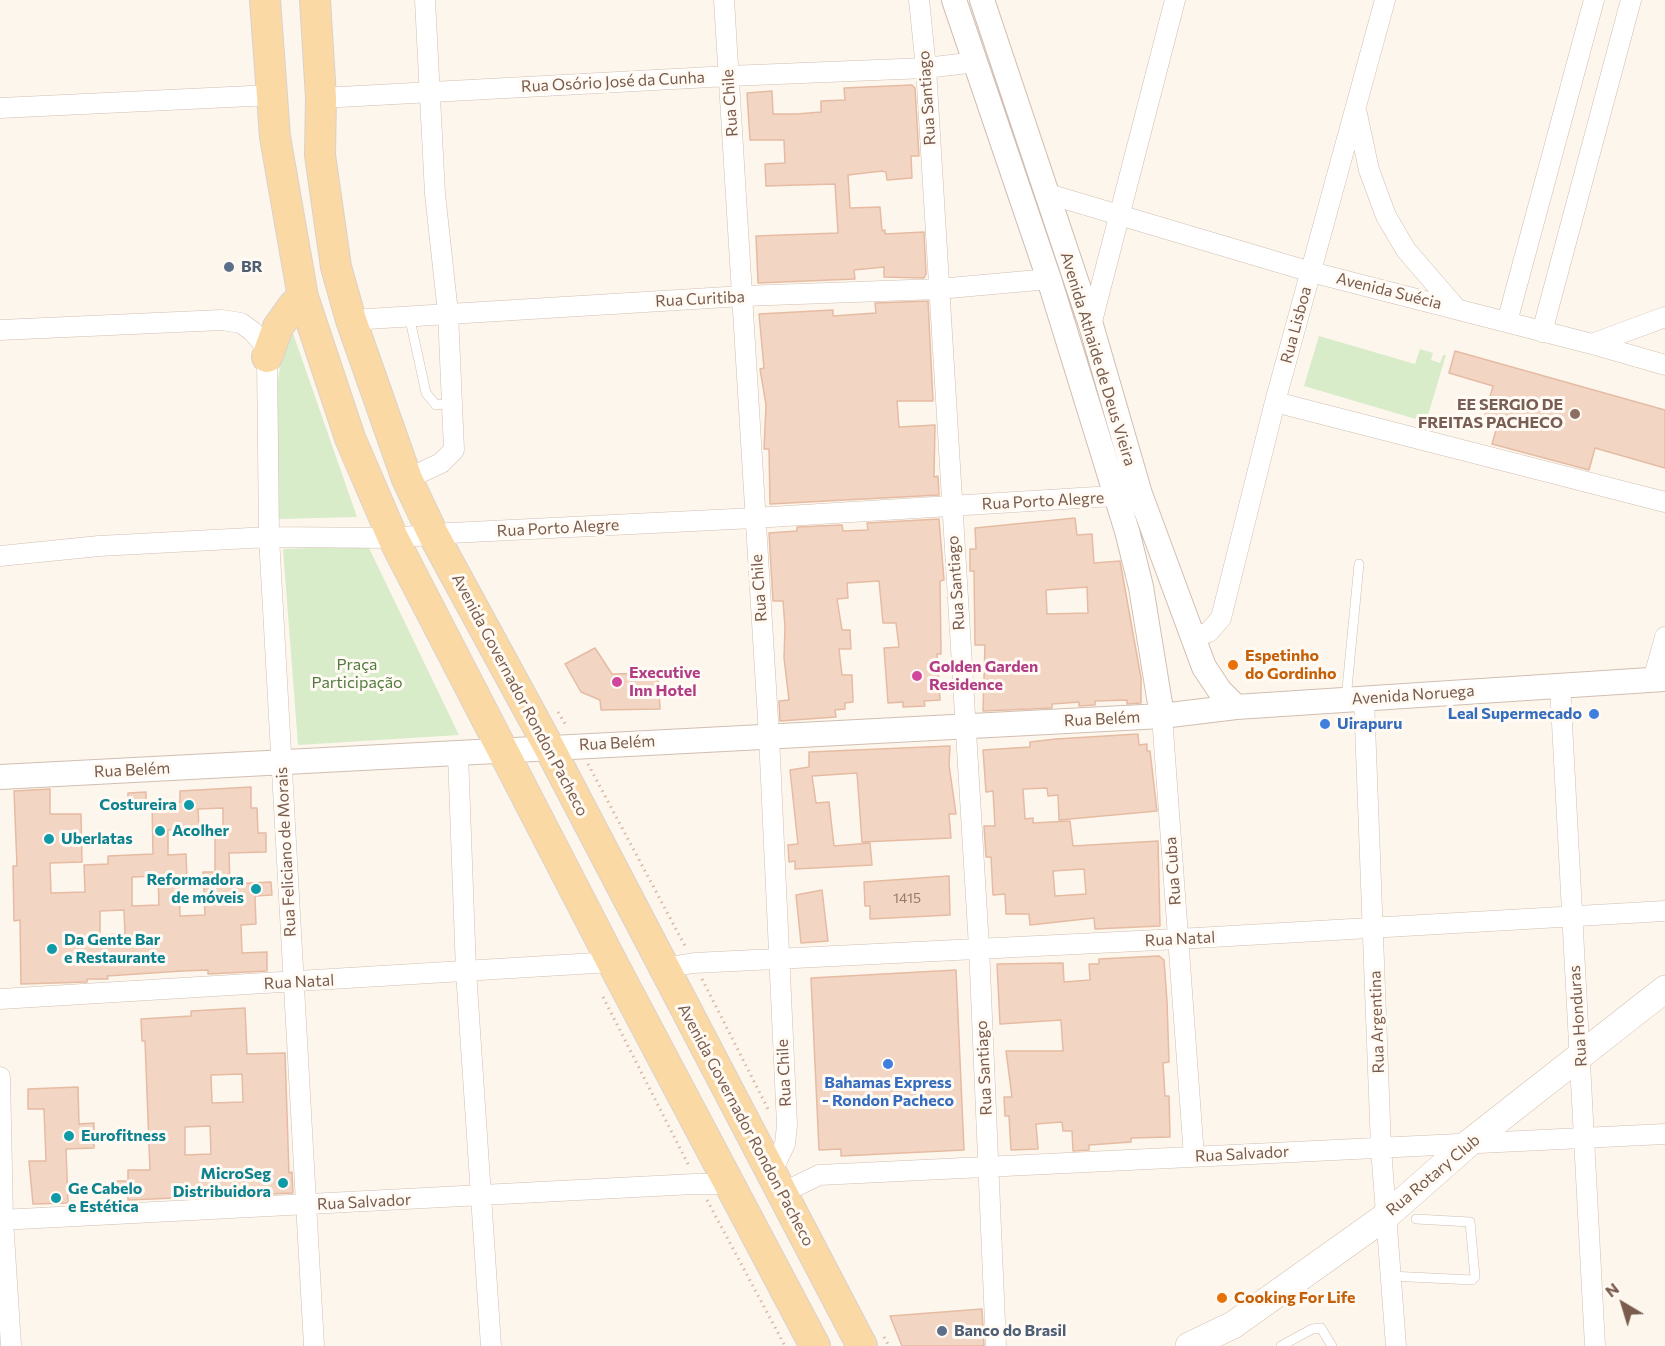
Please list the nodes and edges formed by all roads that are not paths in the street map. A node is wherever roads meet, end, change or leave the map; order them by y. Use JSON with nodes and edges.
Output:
{"nodes":[{"id":1,"x":265,"y":0,"type":"edge"},
{"id":2,"x":315,"y":0,"type":"edge"},
{"id":3,"x":425,"y":0,"type":"edge"},
{"id":4,"x":724,"y":0,"type":"edge"},
{"id":5,"x":919,"y":0,"type":"edge"},
{"id":6,"x":954,"y":0,"type":"edge"},
{"id":7,"x":982,"y":0,"type":"edge"},
{"id":8,"x":1175,"y":0,"type":"edge"},
{"id":9,"x":1385,"y":0,"type":"edge"},
{"id":10,"x":1594,"y":0,"type":"edge"},
{"id":11,"x":1631,"y":0,"type":"edge"},
{"id":12,"x":976,"y":62,"type":"junction"},
{"id":13,"x":926,"y":68,"type":"junction"},
{"id":14,"x":729,"y":76,"type":"junction"},
{"id":15,"x":430,"y":92,"type":"junction"},
{"id":16,"x":272,"y":95,"type":"junction"},
{"id":17,"x":321,"y":98,"type":"junction"},
{"id":18,"x":0,"y":108,"type":"edge"},
{"id":19,"x":1356,"y":109,"type":"junction"},
{"id":20,"x":1045,"y":192,"type":"junction"},
{"id":21,"x":1119,"y":215,"type":"junction"},
{"id":22,"x":1311,"y":272,"type":"junction"},
{"id":23,"x":1049,"y":279,"type":"junction"},
{"id":24,"x":938,"y":289,"type":"junction"},
{"id":25,"x":743,"y":296,"type":"junction"},
{"id":26,"x":303,"y":297,"type":"junction"},
{"id":27,"x":1456,"y":308,"type":"junction"},
{"id":28,"x":448,"y":313,"type":"junction"},
{"id":29,"x":409,"y":315,"type":"junction"},
{"id":30,"x":1665,"y":317,"type":"edge"},
{"id":31,"x":351,"y":320,"type":"junction"},
{"id":32,"x":1507,"y":322,"type":"junction"},
{"id":33,"x":1091,"y":325,"type":"junction"},
{"id":34,"x":0,"y":330,"type":"edge"},
{"id":35,"x":1542,"y":332,"type":"junction"},
{"id":36,"x":1592,"y":344,"type":"junction"},
{"id":37,"x":267,"y":357,"type":"junction"},
{"id":38,"x":1665,"y":365,"type":"edge"},
{"id":39,"x":1275,"y":402,"type":"junction"},
{"id":40,"x":452,"y":403,"type":"junction"},
{"id":41,"x":407,"y":479,"type":"junction"},
{"id":42,"x":1128,"y":496,"type":"junction"},
{"id":43,"x":1665,"y":502,"type":"edge"},
{"id":44,"x":951,"y":507,"type":"junction"},
{"id":45,"x":754,"y":518,"type":"junction"},
{"id":46,"x":433,"y":534,"type":"junction"},
{"id":47,"x":269,"y":537,"type":"junction"},
{"id":48,"x":393,"y":538,"type":"junction"},
{"id":49,"x":0,"y":556,"type":"edge"},
{"id":50,"x":1359,"y":564,"type":"dead end"},
{"id":51,"x":1142,"y":587,"type":"joint"},
{"id":52,"x":1665,"y":637,"type":"edge"},
{"id":53,"x":1193,"y":638,"type":"junction"},
{"id":54,"x":1204,"y":667,"type":"junction"},
{"id":55,"x":1659,"y":679,"type":"edge"},
{"id":56,"x":1560,"y":685,"type":"junction"},
{"id":57,"x":1355,"y":698,"type":"junction"},
{"id":58,"x":1236,"y":707,"type":"junction"},
{"id":59,"x":1194,"y":711,"type":"junction"},
{"id":60,"x":1162,"y":716,"type":"junction"},
{"id":61,"x":965,"y":726,"type":"junction"},
{"id":62,"x":769,"y":736,"type":"junction"},
{"id":63,"x":564,"y":747,"type":"junction"},
{"id":64,"x":505,"y":752,"type":"junction"},
{"id":65,"x":458,"y":754,"type":"junction"},
{"id":66,"x":281,"y":763,"type":"junction"},
{"id":67,"x":0,"y":777,"type":"edge"},
{"id":68,"x":1665,"y":911,"type":"edge"},
{"id":69,"x":1572,"y":915,"type":"junction"},
{"id":70,"x":1374,"y":926,"type":"junction"},
{"id":71,"x":1178,"y":939,"type":"junction"},
{"id":72,"x":979,"y":947,"type":"junction"},
{"id":73,"x":779,"y":959,"type":"junction"},
{"id":74,"x":604,"y":963,"type":"junction"},
{"id":75,"x":663,"y":968,"type":"junction"},
{"id":76,"x":466,"y":971,"type":"junction"},
{"id":77,"x":293,"y":982,"type":"junction"},
{"id":78,"x":1665,"y":989,"type":"edge"},
{"id":79,"x":0,"y":999,"type":"edge"},
{"id":80,"x":1581,"y":1055,"type":"junction"},
{"id":81,"x":0,"y":1077,"type":"edge"},
{"id":82,"x":1665,"y":1134,"type":"edge"},
{"id":83,"x":1585,"y":1138,"type":"junction"},
{"id":84,"x":1469,"y":1143,"type":"junction"},
{"id":85,"x":1381,"y":1148,"type":"junction"},
{"id":86,"x":1194,"y":1157,"type":"junction"},
{"id":87,"x":988,"y":1166,"type":"junction"},
{"id":88,"x":776,"y":1183,"type":"junction"},
{"id":89,"x":728,"y":1184,"type":"junction"},
{"id":90,"x":482,"y":1196,"type":"junction"},
{"id":91,"x":307,"y":1205,"type":"junction"},
{"id":92,"x":1386,"y":1216,"type":"junction"},
{"id":93,"x":1416,"y":1219,"type":"dead end"},
{"id":94,"x":1,"y":1220,"type":"edge"},
{"id":95,"x":1390,"y":1276,"type":"junction"},
{"id":96,"x":873,"y":1341,"type":"edge"},
{"id":97,"x":11,"y":1346,"type":"edge"},
{"id":98,"x":314,"y":1346,"type":"edge"},
{"id":99,"x":491,"y":1346,"type":"edge"},
{"id":100,"x":815,"y":1346,"type":"edge"},
{"id":101,"x":996,"y":1346,"type":"edge"},
{"id":102,"x":1189,"y":1346,"type":"edge"},
{"id":103,"x":1281,"y":1346,"type":"edge"},
{"id":104,"x":1332,"y":1346,"type":"edge"},
{"id":105,"x":1396,"y":1346,"type":"edge"},
{"id":106,"x":1595,"y":1346,"type":"edge"}],
"edges":[{"from":1,"to":16,"type":"main road"},
{"from":2,"to":17,"type":"main road","name":"Avenida Governador Rondon Pacheco"},
{"from":3,"to":15,"type":"street"},
{"from":4,"to":14,"type":"street","name":"Rua Chile"},
{"from":5,"to":13,"type":"street","name":"Rua Santiago"},
{"from":6,"to":12,"type":"street","name":"Avenida Athaide de Deus Vieira"},
{"from":7,"to":20,"type":"street","name":"Avenida Athaide de Deus Vieira"},
{"from":8,"to":21,"type":"street"},
{"from":9,"to":19,"type":"street","name":"Rua Lisboa"},
{"from":10,"to":32,"type":"street"},
{"from":11,"to":35,"type":"street"},
{"from":12,"to":13,"type":"street","name":"Rua Osório José da Cunha"},
{"from":12,"to":23,"type":"street","name":"Avenida Athaide de Deus Vieira"},
{"from":13,"to":14,"type":"street","name":"Rua Osório José da Cunha"},
{"from":13,"to":24,"type":"street","name":"Rua Santiago"},
{"from":14,"to":15,"type":"street","name":"Rua Osório José da Cunha"},
{"from":14,"to":25,"type":"street","name":"Rua Chile"},
{"from":15,"to":17,"type":"street","name":"Rua Osório José da Cunha"},
{"from":15,"to":28,"type":"street"},
{"from":16,"to":18,"type":"street"},
{"from":16,"to":26,"type":"main road"},
{"from":17,"to":31,"type":"main road","name":"Avenida Governador Rondon Pacheco"},
{"from":19,"to":22,"type":"street","name":"Rua Lisboa"},
{"from":19,"to":27,"type":"street"},
{"from":20,"to":21,"type":"street","name":"Avenida Suécia"},
{"from":20,"to":33,"type":"street","name":"Avenida Athaide de Deus Vieira"},
{"from":21,"to":22,"type":"street","name":"Avenida Suécia"},
{"from":21,"to":33,"type":"street"},
{"from":22,"to":27,"type":"street","name":"Avenida Suécia"},
{"from":22,"to":39,"type":"street","name":"Rua Lisboa"},
{"from":23,"to":24,"type":"street","name":"Rua Curitiba"},
{"from":23,"to":42,"type":"street","name":"Avenida Athaide de Deus Vieira"},
{"from":24,"to":25,"type":"street","name":"Rua Curitiba"},
{"from":24,"to":44,"type":"street","name":"Rua Santiago"},
{"from":25,"to":28,"type":"street","name":"Rua Curitiba"},
{"from":25,"to":45,"type":"street","name":"Rua Chile"},
{"from":26,"to":37,"type":"main road"},
{"from":26,"to":48,"type":"main road"},
{"from":27,"to":32,"type":"street","name":"Avenida Suécia"},
{"from":28,"to":29,"type":"street","name":"Rua Curitiba"},
{"from":28,"to":40,"type":"street"},
{"from":29,"to":31,"type":"street","name":"Rua Curitiba"},
{"from":29,"to":40,"type":"lane"},
{"from":30,"to":36,"type":"street"},
{"from":31,"to":41,"type":"main road","name":"Avenida Governador Rondon Pacheco"},
{"from":32,"to":35,"type":"street","name":"Avenida Suécia"},
{"from":33,"to":42,"type":"street","name":"Avenida Athaide de Deus Vieira"},
{"from":34,"to":37,"type":"street"},
{"from":35,"to":36,"type":"street","name":"Avenida Suécia"},
{"from":36,"to":38,"type":"street","name":"Avenida Suécia"},
{"from":37,"to":47,"type":"street","name":"Rua Feliciano de Morais"},
{"from":39,"to":43,"type":"street"},
{"from":39,"to":53,"type":"street","name":"Rua Lisboa"},
{"from":40,"to":41,"type":"street"},
{"from":41,"to":46,"type":"main road","name":"Avenida Governador Rondon Pacheco"},
{"from":42,"to":44,"type":"street","name":"Rua Porto Alegre"},
{"from":42,"to":51,"type":"street","name":"Avenida Athaide de Deus Vieira"},
{"from":42,"to":53,"type":"street","name":"Avenida Athaide de Deus Vieira"},
{"from":44,"to":45,"type":"street","name":"Rua Porto Alegre"},
{"from":44,"to":61,"type":"street","name":"Rua Santiago"},
{"from":45,"to":46,"type":"street","name":"Rua Porto Alegre"},
{"from":45,"to":62,"type":"street","name":"Rua Chile"},
{"from":46,"to":48,"type":"street","name":"Rua Porto Alegre"},
{"from":46,"to":63,"type":"main road","name":"Avenida Governador Rondon Pacheco"},
{"from":47,"to":48,"type":"street","name":"Rua Porto Alegre"},
{"from":47,"to":49,"type":"street","name":"Rua Porto Alegre"},
{"from":47,"to":66,"type":"street","name":"Rua Feliciano de Morais"},
{"from":48,"to":64,"type":"main road"},
{"from":50,"to":57,"type":"lane"},
{"from":51,"to":60,"type":"street","name":"Rua Cuba"},
{"from":52,"to":55,"type":"street"},
{"from":53,"to":54,"type":"street","name":"Avenida Athaide de Deus Vieira"},
{"from":54,"to":58,"type":"street","name":"Avenida Athaide de Deus Vieira"},
{"from":54,"to":59,"type":"street"},
{"from":55,"to":56,"type":"street","name":"Avenida Noruega"},
{"from":56,"to":57,"type":"street","name":"Avenida Noruega"},
{"from":56,"to":69,"type":"street","name":"Rua Honduras"},
{"from":57,"to":58,"type":"street","name":"Avenida Noruega"},
{"from":57,"to":70,"type":"street","name":"Rua Argentina"},
{"from":58,"to":59,"type":"street","name":"Avenida Noruega"},
{"from":59,"to":60,"type":"street","name":"Avenida Noruega"},
{"from":60,"to":61,"type":"street","name":"Rua Belém"},
{"from":60,"to":71,"type":"street","name":"Rua Cuba"},
{"from":61,"to":62,"type":"street","name":"Rua Belém"},
{"from":61,"to":72,"type":"street","name":"Rua Santiago"},
{"from":62,"to":63,"type":"street","name":"Rua Belém"},
{"from":62,"to":73,"type":"street","name":"Rua Chile"},
{"from":63,"to":64,"type":"street","name":"Rua Belém"},
{"from":63,"to":75,"type":"main road","name":"Avenida Governador Rondon Pacheco"},
{"from":64,"to":65,"type":"street","name":"Rua Belém"},
{"from":64,"to":74,"type":"main road"},
{"from":65,"to":66,"type":"street","name":"Rua Belém"},
{"from":65,"to":76,"type":"street"},
{"from":66,"to":67,"type":"street","name":"Rua Belém"},
{"from":66,"to":77,"type":"street","name":"Rua Feliciano de Morais"},
{"from":68,"to":69,"type":"street","name":"Rua Natal"},
{"from":69,"to":70,"type":"street","name":"Rua Natal"},
{"from":69,"to":80,"type":"street","name":"Rua Honduras"},
{"from":70,"to":71,"type":"street","name":"Rua Natal"},
{"from":70,"to":85,"type":"street","name":"Rua Argentina"},
{"from":71,"to":72,"type":"street","name":"Rua Natal"},
{"from":71,"to":86,"type":"street","name":"Rua Cuba"},
{"from":72,"to":73,"type":"street","name":"Rua Natal"},
{"from":72,"to":87,"type":"street","name":"Rua Santiago"},
{"from":73,"to":75,"type":"street","name":"Rua Natal"},
{"from":73,"to":88,"type":"street","name":"Rua Chile"},
{"from":74,"to":76,"type":"street","name":"Rua Natal"},
{"from":74,"to":89,"type":"main road"},
{"from":75,"to":88,"type":"main road","name":"Avenida Governador Rondon Pacheco"},
{"from":76,"to":77,"type":"street","name":"Rua Natal"},
{"from":76,"to":90,"type":"street"},
{"from":77,"to":79,"type":"street","name":"Rua Natal"},
{"from":77,"to":91,"type":"street","name":"Rua Feliciano de Morais"},
{"from":78,"to":80,"type":"main road","name":"Rua Rotary Club"},
{"from":80,"to":83,"type":"street","name":"Rua Honduras"},
{"from":80,"to":84,"type":"main road","name":"Rua Rotary Club"},
{"from":81,"to":94,"type":"street"},
{"from":82,"to":83,"type":"street","name":"Rua Salvador"},
{"from":83,"to":84,"type":"street","name":"Rua Salvador"},
{"from":83,"to":106,"type":"street","name":"Rua Honduras"},
{"from":84,"to":85,"type":"street","name":"Rua Salvador"},
{"from":84,"to":92,"type":"main road","name":"Rua Rotary Club"},
{"from":85,"to":86,"type":"street","name":"Rua Salvador"},
{"from":85,"to":92,"type":"street","name":"Rua Argentina"},
{"from":86,"to":87,"type":"street","name":"Rua Salvador"},
{"from":87,"to":88,"type":"street","name":"Rua Salvador"},
{"from":87,"to":101,"type":"street","name":"Rua Santiago"},
{"from":88,"to":96,"type":"main road","name":"Avenida Governador Rondon Pacheco"},
{"from":89,"to":90,"type":"street","name":"Rua Salvador"},
{"from":89,"to":100,"type":"main road"},
{"from":90,"to":91,"type":"street","name":"Rua Salvador"},
{"from":90,"to":99,"type":"street"},
{"from":91,"to":94,"type":"street","name":"Rua Salvador"},
{"from":91,"to":98,"type":"street","name":"Rua Feliciano de Morais"},
{"from":92,"to":95,"type":"street","name":"Rua Argentina"},
{"from":92,"to":102,"type":"main road","name":"Rua Rotary Club"},
{"from":93,"to":95,"type":"lane"},
{"from":94,"to":97,"type":"street"},
{"from":95,"to":105,"type":"street","name":"Rua Argentina"},
{"from":103,"to":104,"type":"lane"}]}
